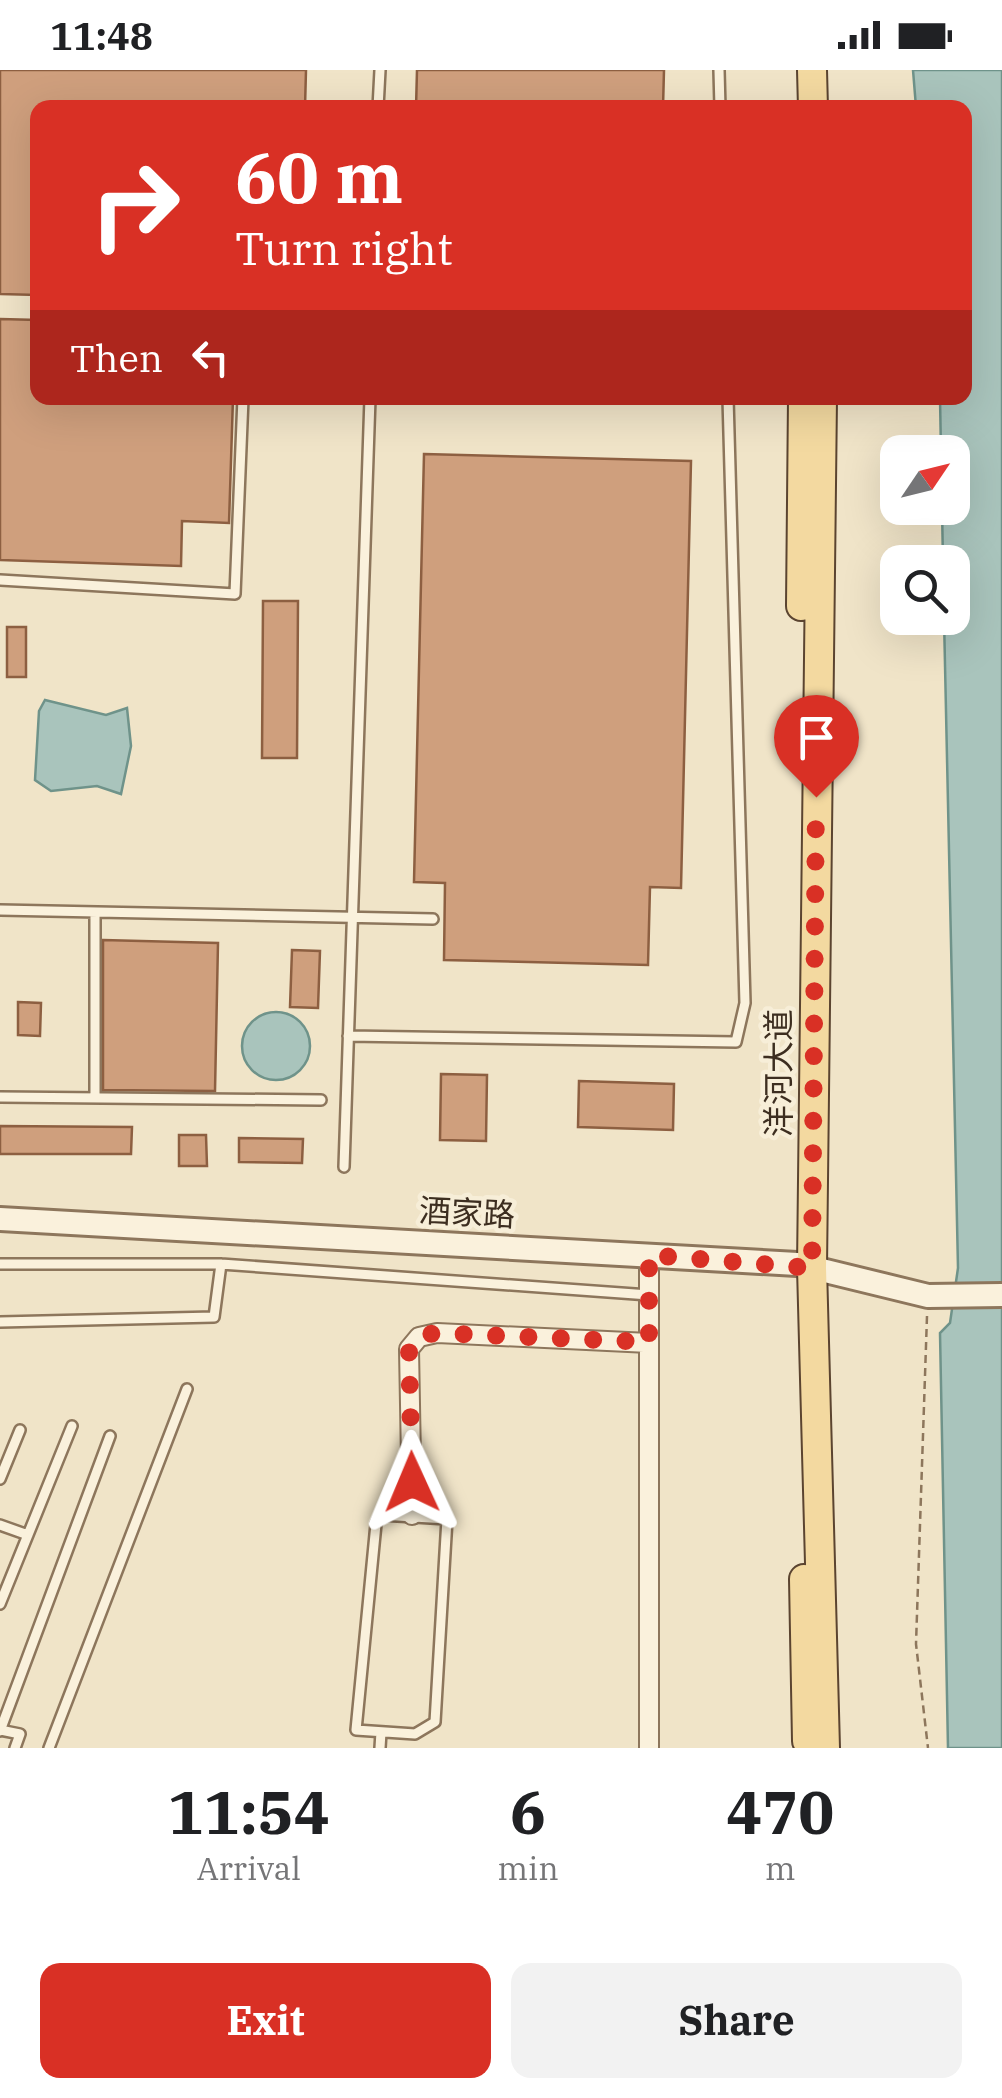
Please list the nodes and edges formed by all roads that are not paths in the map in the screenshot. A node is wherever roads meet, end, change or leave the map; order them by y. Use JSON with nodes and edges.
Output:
{"nodes":[{"id":1,"x":380,"y":70,"type":"edge"},
{"id":2,"x":719,"y":70,"type":"edge"},
{"id":3,"x":795,"y":70,"type":"edge"},
{"id":4,"x":812,"y":70,"type":"edge"},
{"id":5,"x":378,"y":100,"type":"edge"},
{"id":6,"x":720,"y":100,"type":"edge"},
{"id":7,"x":796,"y":100,"type":"edge"},
{"id":8,"x":814,"y":100,"type":"edge"},
{"id":9,"x":243,"y":405,"type":"edge"},
{"id":10,"x":370,"y":405,"type":"edge"},
{"id":11,"x":728,"y":405,"type":"edge"},
{"id":12,"x":803,"y":405,"type":"edge"},
{"id":13,"x":822,"y":405,"type":"edge"},
{"id":14,"x":0,"y":580,"type":"edge"},
{"id":15,"x":0,"y":910,"type":"edge"},
{"id":16,"x":95,"y":912,"type":"junction"},
{"id":17,"x":352,"y":916,"type":"junction"},
{"id":18,"x":433,"y":919,"type":"dead end"},
{"id":19,"x":348,"y":1036,"type":"junction"},
{"id":20,"x":0,"y":1097,"type":"edge"},
{"id":21,"x":94,"y":1098,"type":"junction"},
{"id":22,"x":322,"y":1100,"type":"dead end"},
{"id":23,"x":344,"y":1166,"type":"dead end"},
{"id":24,"x":0,"y":1219,"type":"edge"},
{"id":25,"x":649,"y":1255,"type":"junction"},
{"id":26,"x":0,"y":1264,"type":"edge"},
{"id":27,"x":221,"y":1264,"type":"junction"},
{"id":28,"x":804,"y":1266,"type":"junction"},
{"id":29,"x":649,"y":1295,"type":"junction"},
{"id":30,"x":1002,"y":1295,"type":"edge"},
{"id":31,"x":0,"y":1322,"type":"edge"},
{"id":32,"x":649,"y":1342,"type":"junction"},
{"id":33,"x":187,"y":1389,"type":"dead end"},
{"id":34,"x":72,"y":1426,"type":"dead end"},
{"id":35,"x":20,"y":1430,"type":"dead end"},
{"id":36,"x":110,"y":1436,"type":"dead end"},
{"id":37,"x":0,"y":1478,"type":"edge"},
{"id":38,"x":412,"y":1515,"type":"junction"},
{"id":39,"x":0,"y":1525,"type":"edge"},
{"id":40,"x":28,"y":1535,"type":"junction"},
{"id":41,"x":0,"y":1604,"type":"edge"},
{"id":42,"x":0,"y":1730,"type":"edge"},
{"id":43,"x":381,"y":1732,"type":"junction"},
{"id":44,"x":15,"y":1748,"type":"edge"},
{"id":45,"x":48,"y":1748,"type":"edge"},
{"id":46,"x":380,"y":1748,"type":"edge"},
{"id":47,"x":650,"y":1748,"type":"edge"},
{"id":48,"x":807,"y":1748,"type":"edge"},
{"id":49,"x":826,"y":1748,"type":"edge"}],
"edges":[{"from":1,"to":5,"type":"lane"},
{"from":2,"to":6,"type":"lane"},
{"from":3,"to":7,"type":"main road"},
{"from":4,"to":8,"type":"main road"},
{"from":9,"to":14,"type":"lane"},
{"from":10,"to":17,"type":"lane"},
{"from":11,"to":19,"type":"lane"},
{"from":12,"to":28,"type":"main road","name":"洋河大道"},
{"from":13,"to":28,"type":"main road","name":"洋河大道"},
{"from":15,"to":16,"type":"lane"},
{"from":16,"to":17,"type":"lane"},
{"from":16,"to":21,"type":"lane"},
{"from":17,"to":18,"type":"lane"},
{"from":17,"to":19,"type":"lane"},
{"from":19,"to":23,"type":"lane"},
{"from":20,"to":21,"type":"lane"},
{"from":21,"to":22,"type":"lane"},
{"from":24,"to":25,"type":"street","name":"酒家路"},
{"from":25,"to":28,"type":"street","name":"酒家路"},
{"from":25,"to":29,"type":"street"},
{"from":26,"to":27,"type":"lane"},
{"from":27,"to":29,"type":"lane"},
{"from":27,"to":31,"type":"lane"},
{"from":28,"to":30,"type":"street","name":"酒家路"},
{"from":28,"to":48,"type":"main road","name":"洋河大道"},
{"from":28,"to":49,"type":"main road","name":"洋河大道"},
{"from":29,"to":32,"type":"street"},
{"from":32,"to":38,"type":"street"},
{"from":32,"to":47,"type":"street"},
{"from":33,"to":45,"type":"lane"},
{"from":34,"to":40,"type":"lane"},
{"from":35,"to":37,"type":"lane"},
{"from":36,"to":42,"type":"lane"},
{"from":38,"to":43,"type":"lane"},
{"from":38,"to":43,"type":"lane"},
{"from":39,"to":40,"type":"lane"},
{"from":40,"to":41,"type":"lane"},
{"from":42,"to":44,"type":"lane"},
{"from":43,"to":46,"type":"lane"}]}
